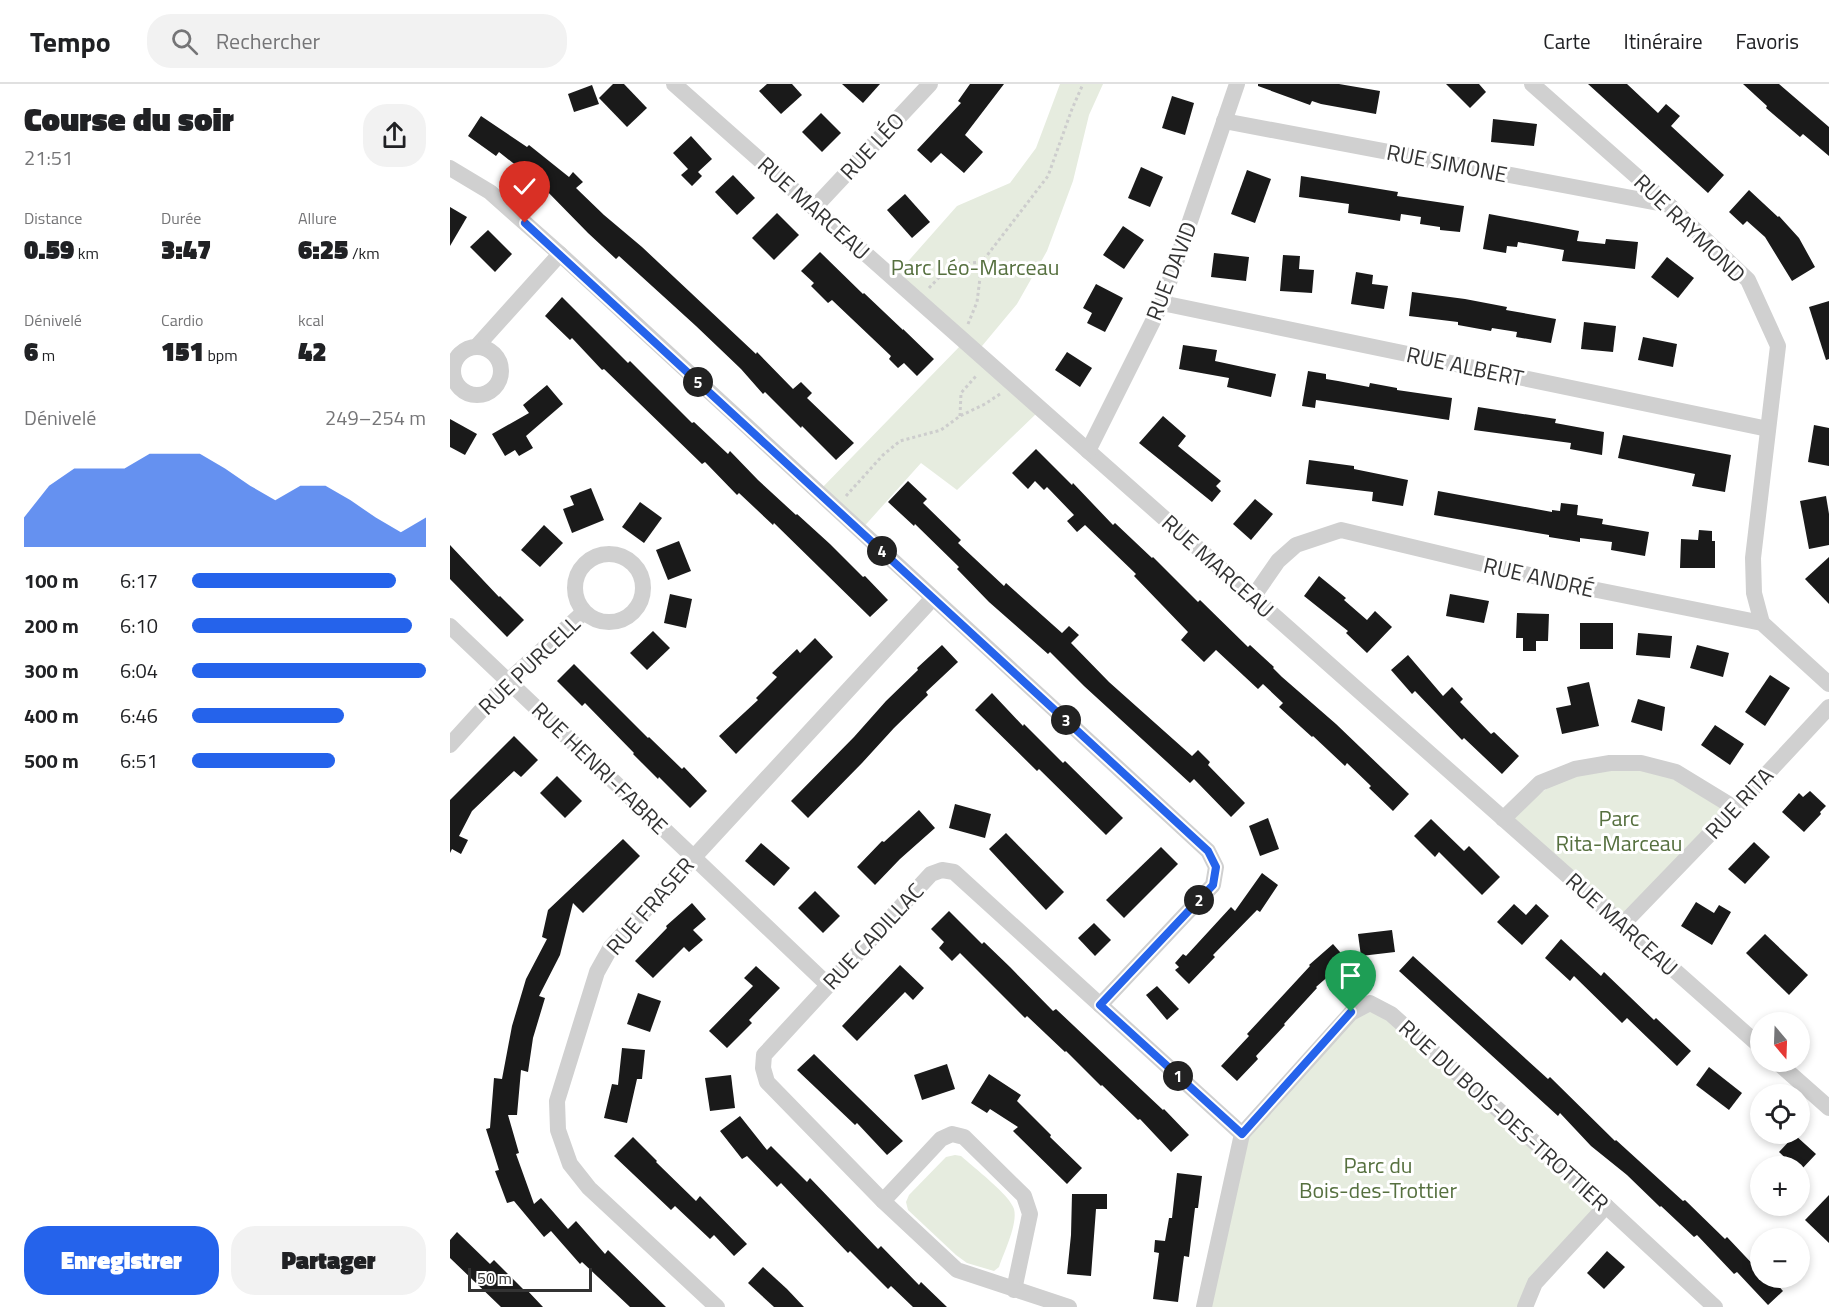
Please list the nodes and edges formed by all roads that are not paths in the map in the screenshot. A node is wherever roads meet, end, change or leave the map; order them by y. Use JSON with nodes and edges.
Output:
{"nodes":[{"id":1,"x":675,"y":84,"type":"edge"},
{"id":2,"x":930,"y":84,"type":"edge"},
{"id":3,"x":1237,"y":84,"type":"edge"},
{"id":4,"x":1532,"y":84,"type":"edge"},
{"id":5,"x":1224,"y":121,"type":"junction"},
{"id":6,"x":450,"y":168,"type":"edge"},
{"id":7,"x":1669,"y":205,"type":"junction"},
{"id":8,"x":814,"y":208,"type":"junction"},
{"id":9,"x":560,"y":254,"type":"junction"},
{"id":10,"x":1162,"y":303,"type":"junction"},
{"id":11,"x":477,"y":346,"type":"dead end"},
{"id":12,"x":1768,"y":429,"type":"junction"},
{"id":13,"x":1088,"y":451,"type":"junction"},
{"id":14,"x":1253,"y":597,"type":"junction"},
{"id":15,"x":933,"y":598,"type":"junction"},
{"id":16,"x":584,"y":612,"type":"junction"},
{"id":17,"x":1762,"y":623,"type":"junction"},
{"id":18,"x":450,"y":626,"type":"edge"},
{"id":19,"x":508,"y":681,"type":"junction"},
{"id":20,"x":1829,"y":684,"type":"edge"},
{"id":21,"x":1829,"y":707,"type":"edge"},
{"id":22,"x":450,"y":745,"type":"edge"},
{"id":23,"x":1735,"y":808,"type":"junction"},
{"id":24,"x":1503,"y":819,"type":"junction"},
{"id":25,"x":693,"y":856,"type":"junction"},
{"id":26,"x":1622,"y":925,"type":"junction"},
{"id":27,"x":828,"y":985,"type":"junction"},
{"id":28,"x":1100,"y":1005,"type":"junction"},
{"id":29,"x":1750,"y":1037,"type":"edge"},
{"id":30,"x":1788,"y":1072,"type":"edge"},
{"id":31,"x":1829,"y":1108,"type":"edge"},
{"id":32,"x":1242,"y":1134,"type":"junction"},
{"id":33,"x":883,"y":1201,"type":"junction"},
{"id":34,"x":1606,"y":1206,"type":"junction"},
{"id":35,"x":1014,"y":1290,"type":"junction"},
{"id":36,"x":717,"y":1307,"type":"edge"},
{"id":37,"x":1069,"y":1307,"type":"edge"},
{"id":38,"x":1204,"y":1307,"type":"edge"},
{"id":39,"x":1525,"y":1307,"type":"edge"},
{"id":40,"x":1715,"y":1307,"type":"edge"}],
"edges":[{"from":1,"to":8,"type":"street","name":"RUE MARCEAU"},
{"from":2,"to":8,"type":"street","name":"RUE LÉO"},
{"from":3,"to":5,"type":"street","name":"RUE DAVID"},
{"from":4,"to":7,"type":"street","name":"RUE RAYMOND"},
{"from":5,"to":7,"type":"street","name":"RUE SIMONE"},
{"from":5,"to":10,"type":"street","name":"RUE DAVID"},
{"from":6,"to":9,"type":"street"},
{"from":7,"to":12,"type":"street","name":"RUE RAYMOND"},
{"from":8,"to":13,"type":"street","name":"RUE MARCEAU"},
{"from":9,"to":11,"type":"street"},
{"from":9,"to":15,"type":"street"},
{"from":10,"to":12,"type":"street","name":"RUE ALBERT"},
{"from":10,"to":13,"type":"street","name":"RUE DAVID"},
{"from":12,"to":17,"type":"street","name":"RUE RAYMOND"},
{"from":13,"to":14,"type":"street","name":"RUE MARCEAU"},
{"from":14,"to":17,"type":"street","name":"RUE ANDRÉ"},
{"from":14,"to":24,"type":"street","name":"RUE MARCEAU"},
{"from":15,"to":25,"type":"street","name":"RUE FRASER"},
{"from":15,"to":28,"type":"street"},
{"from":16,"to":16,"type":"street","name":"RUE PURCELL"},
{"from":16,"to":19,"type":"street","name":"RUE PURCELL"},
{"from":17,"to":20,"type":"street"},
{"from":18,"to":19,"type":"street","name":"RUE HENRI-FABRE"},
{"from":19,"to":22,"type":"street","name":"RUE PURCELL"},
{"from":19,"to":25,"type":"street","name":"RUE HENRI-FABRE"},
{"from":21,"to":23,"type":"street","name":"RUE RITA"},
{"from":23,"to":24,"type":"street"},
{"from":23,"to":26,"type":"street","name":"RUE RITA"},
{"from":24,"to":26,"type":"street","name":"RUE MARCEAU"},
{"from":25,"to":27,"type":"street","name":"RUE HENRI-FABRE"},
{"from":25,"to":36,"type":"street","name":"RUE FRASER"},
{"from":26,"to":29,"type":"street","name":"RUE MARCEAU"},
{"from":27,"to":28,"type":"street","name":"RUE CADILLAC"},
{"from":27,"to":33,"type":"street","name":"RUE CADILLAC"},
{"from":28,"to":32,"type":"street","name":"RUE CADILLAC"},
{"from":30,"to":31,"type":"street"},
{"from":32,"to":34,"type":"street","name":"RUE DU BOIS-DES-TROTTIER"},
{"from":32,"to":38,"type":"street","name":"RUE DU BOIS-DES-TROTTIER"},
{"from":33,"to":35,"type":"street","name":"RUE CADILLAC"},
{"from":33,"to":35,"type":"street"},
{"from":34,"to":39,"type":"street"},
{"from":34,"to":40,"type":"street","name":"RUE DU BOIS-DES-TROTTIER"},
{"from":35,"to":37,"type":"street","name":"RUE CADILLAC"}]}
